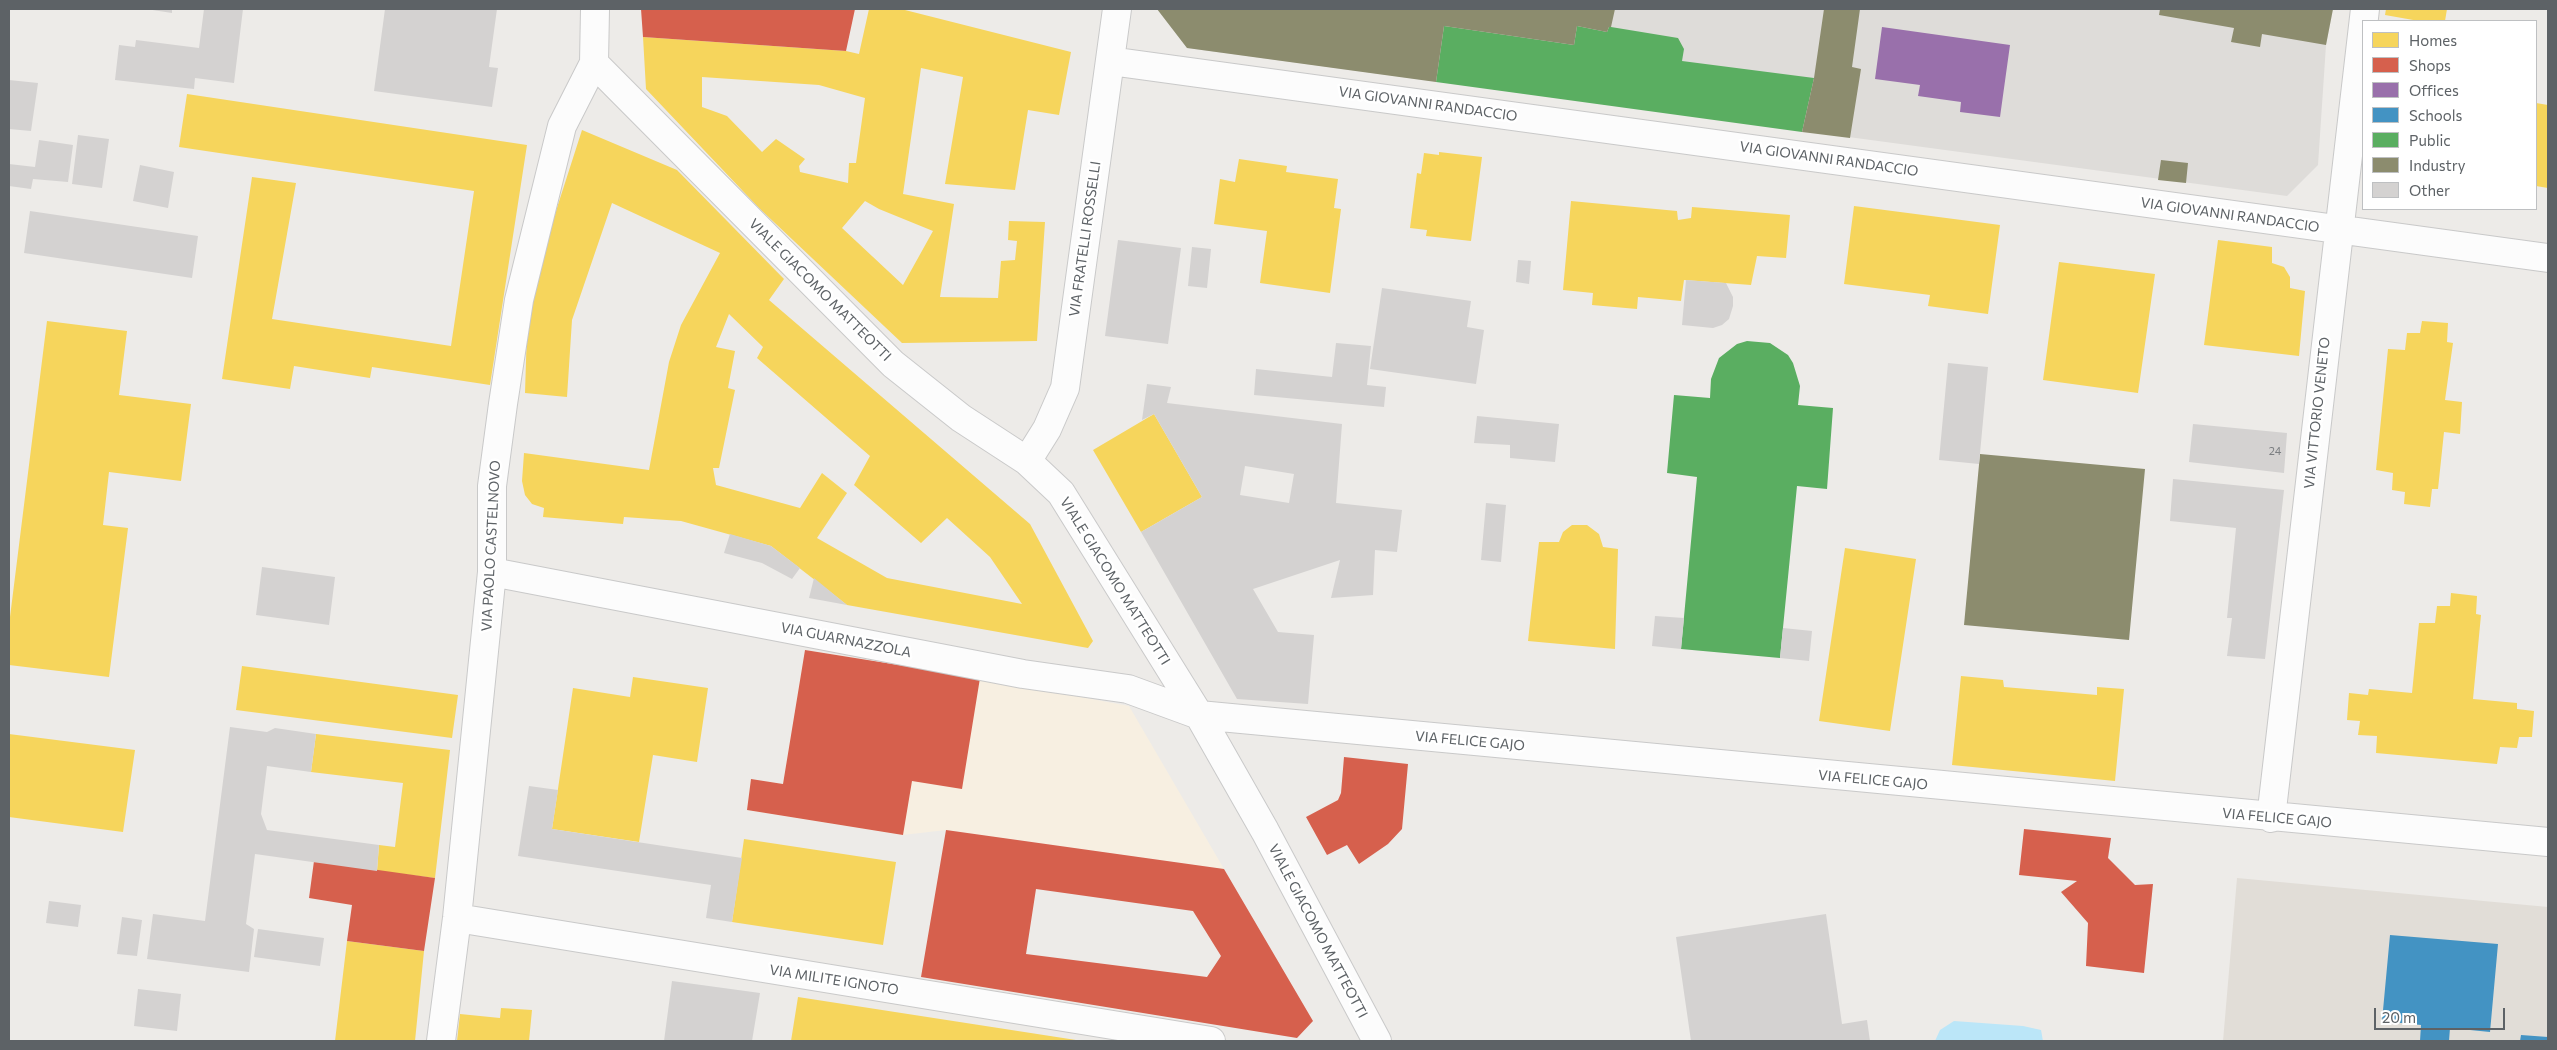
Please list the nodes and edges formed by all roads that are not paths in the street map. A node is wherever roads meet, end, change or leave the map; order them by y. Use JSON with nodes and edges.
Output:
{"nodes":[{"id":1,"x":595,"y":9,"type":"edge"},
{"id":2,"x":1117,"y":9,"type":"edge"},
{"id":3,"x":2362,"y":25,"type":"edge"},
{"id":4,"x":1110,"y":61,"type":"junction"},
{"id":5,"x":594,"y":63,"type":"junction"},
{"id":6,"x":2337,"y":230,"type":"junction"},
{"id":7,"x":2548,"y":258,"type":"edge"},
{"id":8,"x":1027,"y":461,"type":"junction"},
{"id":9,"x":492,"y":572,"type":"junction"},
{"id":10,"x":1199,"y":715,"type":"junction"},
{"id":11,"x":2271,"y":818,"type":"junction"},
{"id":12,"x":2548,"y":842,"type":"edge"},
{"id":13,"x":457,"y":918,"type":"junction"},
{"id":14,"x":441,"y":1041,"type":"edge"},
{"id":15,"x":1212,"y":1041,"type":"edge"},
{"id":16,"x":1377,"y":1041,"type":"edge"}],
"edges":[{"from":1,"to":5,"type":"street"},
{"from":2,"to":4,"type":"street","name":"VIA FRATELLI ROSSELLI"},
{"from":3,"to":6,"type":"street","name":"VIA VITTORIO VENETO"},
{"from":4,"to":6,"type":"street","name":"VIA GIOVANNI RANDACCIO"},
{"from":4,"to":8,"type":"street","name":"VIA FRATELLI ROSSELLI"},
{"from":5,"to":8,"type":"street","name":"VIALE GIACOMO MATTEOTTI"},
{"from":5,"to":9,"type":"street","name":"VIA PAOLO CASTELNOVO"},
{"from":6,"to":7,"type":"street","name":"VIA GIOVANNI RANDACCIO"},
{"from":6,"to":11,"type":"street","name":"VIA VITTORIO VENETO"},
{"from":8,"to":10,"type":"street","name":"VIALE GIACOMO MATTEOTTI"},
{"from":9,"to":10,"type":"street","name":"VIA GUARNAZZOLA"},
{"from":9,"to":13,"type":"street","name":"VIA PAOLO CASTELNOVO"},
{"from":10,"to":11,"type":"street","name":"VIA FELICE GAJO"},
{"from":10,"to":16,"type":"street","name":"VIALE GIACOMO MATTEOTTI"},
{"from":11,"to":12,"type":"street","name":"VIA FELICE GAJO"},
{"from":13,"to":14,"type":"street","name":"VIA PAOLO CASTELNOVO"},
{"from":13,"to":15,"type":"street","name":"VIA MILITE IGNOTO"}]}
